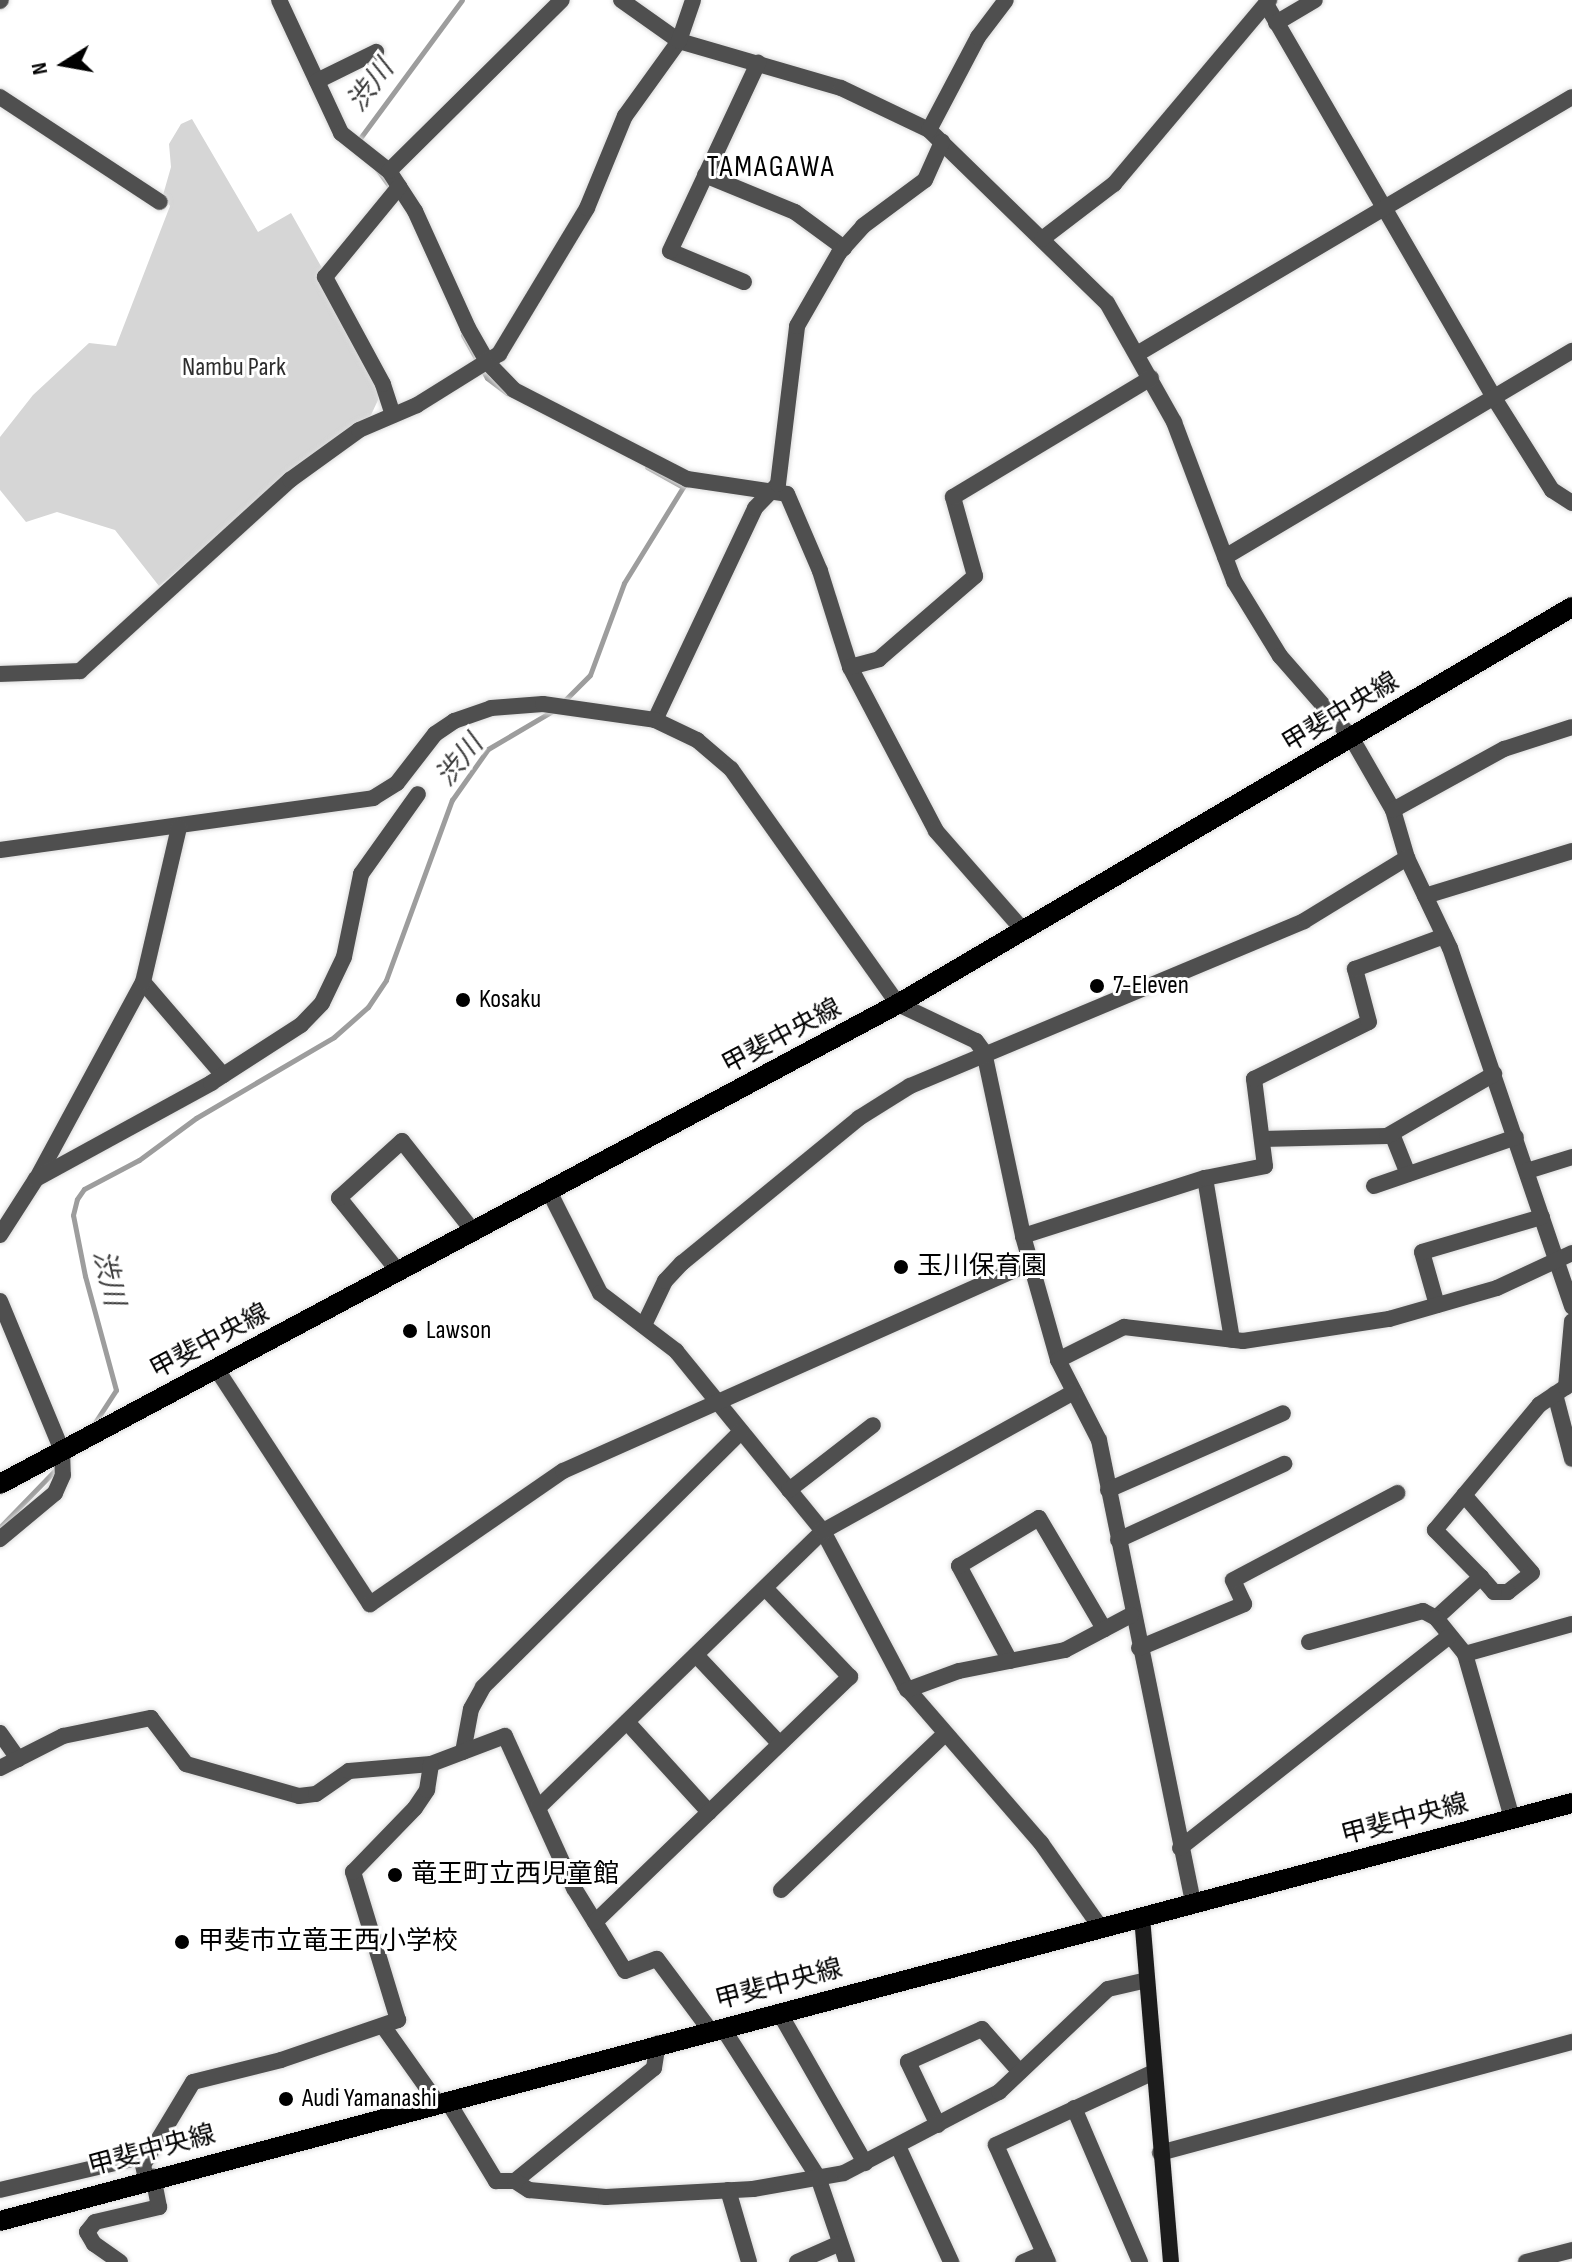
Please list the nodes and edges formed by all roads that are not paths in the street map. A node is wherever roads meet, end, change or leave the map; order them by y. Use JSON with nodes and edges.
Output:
{"nodes":[{"id":1,"x":279,"y":0,"type":"edge"},
{"id":2,"x":562,"y":0,"type":"edge"},
{"id":3,"x":621,"y":0,"type":"edge"},
{"id":4,"x":693,"y":0,"type":"edge"},
{"id":5,"x":1006,"y":0,"type":"edge"},
{"id":6,"x":1315,"y":0,"type":"edge"},
{"id":7,"x":1268,"y":2,"type":"edge"},
{"id":8,"x":1276,"y":23,"type":"junction"},
{"id":9,"x":679,"y":41,"type":"junction"},
{"id":10,"x":376,"y":52,"type":"dead end"},
{"id":11,"x":758,"y":63,"type":"junction"},
{"id":12,"x":317,"y":81,"type":"junction"},
{"id":13,"x":0,"y":97,"type":"edge"},
{"id":14,"x":1572,"y":97,"type":"edge"},
{"id":15,"x":929,"y":130,"type":"junction"},
{"id":16,"x":942,"y":142,"type":"junction"},
{"id":17,"x":389,"y":171,"type":"junction"},
{"id":18,"x":705,"y":175,"type":"junction"},
{"id":19,"x":399,"y":187,"type":"junction"},
{"id":20,"x":160,"y":202,"type":"dead end"},
{"id":21,"x":1383,"y":208,"type":"junction"},
{"id":22,"x":1042,"y":239,"type":"junction"},
{"id":23,"x":844,"y":248,"type":"junction"},
{"id":24,"x":744,"y":282,"type":"dead end"},
{"id":25,"x":1572,"y":351,"type":"edge"},
{"id":26,"x":1137,"y":354,"type":"junction"},
{"id":27,"x":488,"y":363,"type":"junction"},
{"id":28,"x":1151,"y":378,"type":"junction"},
{"id":29,"x":1494,"y":398,"type":"junction"},
{"id":30,"x":392,"y":412,"type":"junction"},
{"id":31,"x":773,"y":489,"type":"junction"},
{"id":32,"x":1572,"y":503,"type":"edge"},
{"id":33,"x":1225,"y":557,"type":"junction"},
{"id":34,"x":1572,"y":607,"type":"edge"},
{"id":35,"x":850,"y":667,"type":"junction"},
{"id":36,"x":0,"y":674,"type":"edge"},
{"id":37,"x":655,"y":720,"type":"junction"},
{"id":38,"x":1572,"y":727,"type":"edge"},
{"id":39,"x":1351,"y":737,"type":"junction"},
{"id":40,"x":418,"y":794,"type":"dead end"},
{"id":41,"x":1393,"y":810,"type":"junction"},
{"id":42,"x":179,"y":827,"type":"junction"},
{"id":43,"x":0,"y":850,"type":"edge"},
{"id":44,"x":1572,"y":851,"type":"edge"},
{"id":45,"x":1407,"y":858,"type":"junction"},
{"id":46,"x":1425,"y":896,"type":"junction"},
{"id":47,"x":1024,"y":931,"type":"junction"},
{"id":48,"x":1444,"y":936,"type":"junction"},
{"id":49,"x":143,"y":982,"type":"junction"},
{"id":50,"x":898,"y":1004,"type":"junction"},
{"id":51,"x":984,"y":1052,"type":"junction"},
{"id":52,"x":1494,"y":1074,"type":"junction"},
{"id":53,"x":223,"y":1075,"type":"junction"},
{"id":54,"x":1392,"y":1134,"type":"junction"},
{"id":55,"x":1516,"y":1137,"type":"junction"},
{"id":56,"x":1262,"y":1139,"type":"junction"},
{"id":57,"x":1572,"y":1157,"type":"edge"},
{"id":58,"x":1527,"y":1171,"type":"junction"},
{"id":59,"x":1408,"y":1174,"type":"junction"},
{"id":60,"x":1205,"y":1178,"type":"junction"},
{"id":61,"x":36,"y":1179,"type":"junction"},
{"id":62,"x":1374,"y":1186,"type":"dead end"},
{"id":63,"x":549,"y":1191,"type":"junction"},
{"id":64,"x":1542,"y":1217,"type":"junction"},
{"id":65,"x":473,"y":1231,"type":"junction"},
{"id":66,"x":0,"y":1235,"type":"edge"},
{"id":67,"x":1023,"y":1236,"type":"junction"},
{"id":68,"x":1564,"y":1256,"type":"edge"},
{"id":69,"x":1030,"y":1263,"type":"junction"},
{"id":70,"x":398,"y":1271,"type":"junction"},
{"id":71,"x":0,"y":1301,"type":"edge"},
{"id":72,"x":1437,"y":1305,"type":"junction"},
{"id":73,"x":1572,"y":1307,"type":"edge"},
{"id":74,"x":1572,"y":1321,"type":"edge"},
{"id":75,"x":644,"y":1325,"type":"junction"},
{"id":76,"x":1232,"y":1340,"type":"junction"},
{"id":77,"x":1058,"y":1360,"type":"junction"},
{"id":78,"x":216,"y":1368,"type":"junction"},
{"id":79,"x":1074,"y":1392,"type":"junction"},
{"id":80,"x":1555,"y":1394,"type":"junction"},
{"id":81,"x":714,"y":1401,"type":"junction"},
{"id":82,"x":1283,"y":1413,"type":"dead end"},
{"id":83,"x":873,"y":1425,"type":"dead end"},
{"id":84,"x":741,"y":1432,"type":"junction"},
{"id":85,"x":62,"y":1451,"type":"junction"},
{"id":86,"x":1572,"y":1459,"type":"edge"},
{"id":87,"x":1284,"y":1464,"type":"dead end"},
{"id":88,"x":0,"y":1484,"type":"edge"},
{"id":89,"x":789,"y":1490,"type":"junction"},
{"id":90,"x":1108,"y":1490,"type":"junction"},
{"id":91,"x":1397,"y":1493,"type":"dead end"},
{"id":92,"x":1464,"y":1495,"type":"junction"},
{"id":93,"x":823,"y":1531,"type":"junction"},
{"id":94,"x":0,"y":1539,"type":"edge"},
{"id":95,"x":1118,"y":1540,"type":"junction"},
{"id":96,"x":1481,"y":1577,"type":"junction"},
{"id":97,"x":765,"y":1588,"type":"junction"},
{"id":98,"x":1131,"y":1615,"type":"junction"},
{"id":99,"x":1436,"y":1618,"type":"junction"},
{"id":100,"x":1572,"y":1624,"type":"edge"},
{"id":101,"x":1104,"y":1629,"type":"junction"},
{"id":102,"x":1448,"y":1637,"type":"junction"},
{"id":103,"x":1309,"y":1642,"type":"dead end"},
{"id":104,"x":1139,"y":1648,"type":"junction"},
{"id":105,"x":1465,"y":1654,"type":"junction"},
{"id":106,"x":696,"y":1655,"type":"junction"},
{"id":107,"x":1010,"y":1661,"type":"junction"},
{"id":108,"x":907,"y":1690,"type":"junction"},
{"id":109,"x":627,"y":1722,"type":"junction"},
{"id":110,"x":0,"y":1733,"type":"edge"},
{"id":111,"x":945,"y":1734,"type":"junction"},
{"id":112,"x":780,"y":1744,"type":"junction"},
{"id":113,"x":463,"y":1752,"type":"junction"},
{"id":114,"x":18,"y":1759,"type":"junction"},
{"id":115,"x":431,"y":1764,"type":"junction"},
{"id":116,"x":0,"y":1768,"type":"edge"},
{"id":117,"x":1572,"y":1803,"type":"edge"},
{"id":118,"x":538,"y":1808,"type":"junction"},
{"id":119,"x":709,"y":1812,"type":"junction"},
{"id":120,"x":1512,"y":1818,"type":"junction"},
{"id":121,"x":1180,"y":1848,"type":"junction"},
{"id":122,"x":781,"y":1890,"type":"dead end"},
{"id":123,"x":1193,"y":1903,"type":"junction"},
{"id":124,"x":1142,"y":1917,"type":"junction"},
{"id":125,"x":595,"y":1922,"type":"junction"},
{"id":126,"x":1101,"y":1928,"type":"junction"},
{"id":127,"x":1146,"y":1980,"type":"junction"},
{"id":128,"x":779,"y":2012,"type":"junction"},
{"id":129,"x":383,"y":2026,"type":"junction"},
{"id":130,"x":716,"y":2028,"type":"junction"},
{"id":131,"x":1572,"y":2042,"type":"edge"},
{"id":132,"x":658,"y":2043,"type":"junction"},
{"id":133,"x":1020,"y":2072,"type":"junction"},
{"id":134,"x":1152,"y":2073,"type":"junction"},
{"id":135,"x":442,"y":2101,"type":"junction"},
{"id":136,"x":1074,"y":2108,"type":"junction"},
{"id":137,"x":938,"y":2125,"type":"junction"},
{"id":138,"x":898,"y":2146,"type":"junction"},
{"id":139,"x":1160,"y":2153,"type":"junction"},
{"id":140,"x":149,"y":2155,"type":"junction"},
{"id":141,"x":865,"y":2163,"type":"junction"},
{"id":142,"x":818,"y":2177,"type":"junction"},
{"id":143,"x":149,"y":2178,"type":"junction"},
{"id":144,"x":515,"y":2181,"type":"junction"},
{"id":145,"x":0,"y":2190,"type":"edge"},
{"id":146,"x":728,"y":2190,"type":"junction"},
{"id":147,"x":0,"y":2221,"type":"edge"},
{"id":148,"x":838,"y":2244,"type":"junction"},
{"id":149,"x":1572,"y":2250,"type":"edge"},
{"id":150,"x":1046,"y":2257,"type":"edge"},
{"id":151,"x":120,"y":2262,"type":"edge"},
{"id":152,"x":749,"y":2262,"type":"edge"},
{"id":153,"x":797,"y":2262,"type":"edge"},
{"id":154,"x":847,"y":2262,"type":"edge"},
{"id":155,"x":951,"y":2262,"type":"edge"},
{"id":156,"x":1023,"y":2262,"type":"edge"},
{"id":157,"x":1140,"y":2262,"type":"edge"},
{"id":158,"x":1171,"y":2262,"type":"edge"},
{"id":159,"x":1526,"y":2262,"type":"edge"}],
"edges":[{"from":1,"to":12,"type":"street"},
{"from":2,"to":17,"type":"street"},
{"from":3,"to":9,"type":"street"},
{"from":4,"to":9,"type":"street"},
{"from":5,"to":15,"type":"street"},
{"from":6,"to":8,"type":"street"},
{"from":7,"to":8,"type":"street"},
{"from":7,"to":22,"type":"street"},
{"from":8,"to":21,"type":"street"},
{"from":9,"to":11,"type":"street"},
{"from":9,"to":27,"type":"street"},
{"from":10,"to":12,"type":"street"},
{"from":11,"to":15,"type":"street"},
{"from":11,"to":18,"type":"street"},
{"from":12,"to":17,"type":"street"},
{"from":13,"to":20,"type":"street"},
{"from":14,"to":21,"type":"street"},
{"from":15,"to":16,"type":"street"},
{"from":16,"to":22,"type":"street"},
{"from":16,"to":23,"type":"street"},
{"from":17,"to":19,"type":"street"},
{"from":18,"to":23,"type":"street"},
{"from":18,"to":24,"type":"street"},
{"from":19,"to":27,"type":"street"},
{"from":19,"to":30,"type":"street"},
{"from":21,"to":26,"type":"street"},
{"from":21,"to":29,"type":"street"},
{"from":22,"to":26,"type":"street"},
{"from":23,"to":31,"type":"street"},
{"from":25,"to":29,"type":"street"},
{"from":26,"to":28,"type":"street"},
{"from":27,"to":30,"type":"street"},
{"from":27,"to":31,"type":"street"},
{"from":28,"to":33,"type":"street"},
{"from":28,"to":35,"type":"street"},
{"from":29,"to":32,"type":"street"},
{"from":29,"to":33,"type":"street"},
{"from":30,"to":36,"type":"street"},
{"from":31,"to":35,"type":"street"},
{"from":31,"to":37,"type":"street"},
{"from":33,"to":39,"type":"street"},
{"from":34,"to":39,"type":"main road","name":"甲斐中央線"},
{"from":35,"to":47,"type":"street"},
{"from":37,"to":42,"type":"street"},
{"from":37,"to":50,"type":"street"},
{"from":38,"to":41,"type":"street"},
{"from":39,"to":41,"type":"street"},
{"from":39,"to":47,"type":"main road","name":"甲斐中央線"},
{"from":40,"to":53,"type":"street"},
{"from":41,"to":45,"type":"street"},
{"from":42,"to":43,"type":"street"},
{"from":42,"to":49,"type":"street"},
{"from":44,"to":46,"type":"street"},
{"from":45,"to":46,"type":"street"},
{"from":45,"to":51,"type":"street"},
{"from":46,"to":48,"type":"street"},
{"from":47,"to":50,"type":"main road","name":"甲斐中央線"},
{"from":48,"to":52,"type":"street"},
{"from":48,"to":56,"type":"street"},
{"from":49,"to":53,"type":"street"},
{"from":49,"to":61,"type":"street"},
{"from":50,"to":51,"type":"street"},
{"from":50,"to":63,"type":"main road","name":"甲斐中央線"},
{"from":51,"to":67,"type":"street"},
{"from":51,"to":75,"type":"street"},
{"from":52,"to":54,"type":"street"},
{"from":52,"to":55,"type":"street"},
{"from":53,"to":61,"type":"street"},
{"from":54,"to":56,"type":"street"},
{"from":54,"to":59,"type":"street"},
{"from":55,"to":58,"type":"street"},
{"from":55,"to":59,"type":"street"},
{"from":56,"to":60,"type":"street"},
{"from":57,"to":58,"type":"street"},
{"from":58,"to":64,"type":"street"},
{"from":59,"to":62,"type":"street"},
{"from":60,"to":67,"type":"street"},
{"from":60,"to":76,"type":"street"},
{"from":61,"to":66,"type":"street"},
{"from":63,"to":65,"type":"main road","name":"甲斐中央線"},
{"from":63,"to":75,"type":"street"},
{"from":64,"to":68,"type":"street"},
{"from":64,"to":72,"type":"street"},
{"from":65,"to":70,"type":"main road","name":"甲斐中央線"},
{"from":65,"to":70,"type":"street"},
{"from":67,"to":69,"type":"street"},
{"from":68,"to":72,"type":"street"},
{"from":68,"to":73,"type":"street"},
{"from":69,"to":77,"type":"street"},
{"from":69,"to":81,"type":"street"},
{"from":70,"to":78,"type":"main road","name":"甲斐中央線"},
{"from":71,"to":85,"type":"street"},
{"from":72,"to":76,"type":"street"},
{"from":74,"to":80,"type":"street"},
{"from":75,"to":81,"type":"street"},
{"from":76,"to":77,"type":"street"},
{"from":77,"to":79,"type":"street"},
{"from":78,"to":81,"type":"street"},
{"from":78,"to":85,"type":"main road","name":"甲斐中央線"},
{"from":79,"to":90,"type":"street"},
{"from":79,"to":93,"type":"street"},
{"from":80,"to":86,"type":"street"},
{"from":80,"to":92,"type":"street"},
{"from":81,"to":84,"type":"street"},
{"from":82,"to":90,"type":"street"},
{"from":83,"to":89,"type":"street"},
{"from":84,"to":89,"type":"street"},
{"from":84,"to":113,"type":"street"},
{"from":85,"to":88,"type":"main road","name":"甲斐中央線"},
{"from":85,"to":94,"type":"street"},
{"from":87,"to":95,"type":"street"},
{"from":89,"to":93,"type":"street"},
{"from":90,"to":95,"type":"street"},
{"from":91,"to":104,"type":"street"},
{"from":92,"to":96,"type":"street"},
{"from":92,"to":96,"type":"street"},
{"from":93,"to":97,"type":"street"},
{"from":93,"to":108,"type":"street"},
{"from":95,"to":98,"type":"street"},
{"from":96,"to":99,"type":"street"},
{"from":97,"to":106,"type":"street"},
{"from":97,"to":112,"type":"street"},
{"from":98,"to":101,"type":"street"},
{"from":98,"to":104,"type":"street"},
{"from":99,"to":102,"type":"street"},
{"from":99,"to":103,"type":"street"},
{"from":100,"to":105,"type":"street"},
{"from":101,"to":107,"type":"street"},
{"from":101,"to":107,"type":"street"},
{"from":102,"to":105,"type":"street"},
{"from":102,"to":121,"type":"street"},
{"from":104,"to":121,"type":"street"},
{"from":105,"to":120,"type":"street"},
{"from":106,"to":109,"type":"street"},
{"from":106,"to":112,"type":"street"},
{"from":107,"to":108,"type":"street"},
{"from":108,"to":111,"type":"street"},
{"from":109,"to":118,"type":"street"},
{"from":109,"to":119,"type":"street"},
{"from":110,"to":114,"type":"street"},
{"from":111,"to":122,"type":"street"},
{"from":111,"to":126,"type":"street"},
{"from":112,"to":119,"type":"street"},
{"from":113,"to":115,"type":"street"},
{"from":113,"to":118,"type":"street"},
{"from":114,"to":115,"type":"street"},
{"from":114,"to":116,"type":"street"},
{"from":115,"to":129,"type":"street"},
{"from":117,"to":120,"type":"main road","name":"甲斐中央線"},
{"from":118,"to":125,"type":"street"},
{"from":119,"to":125,"type":"street"},
{"from":120,"to":123,"type":"main road","name":"甲斐中央線"},
{"from":121,"to":123,"type":"street"},
{"from":123,"to":124,"type":"main road","name":"甲斐中央線"},
{"from":124,"to":126,"type":"main road","name":"甲斐中央線"},
{"from":124,"to":127,"type":"street"},
{"from":125,"to":130,"type":"street"},
{"from":126,"to":128,"type":"main road","name":"甲斐中央線"},
{"from":127,"to":133,"type":"street"},
{"from":127,"to":134,"type":"street"},
{"from":128,"to":130,"type":"main road","name":"甲斐中央線"},
{"from":128,"to":141,"type":"street"},
{"from":129,"to":135,"type":"street"},
{"from":129,"to":140,"type":"street"},
{"from":130,"to":132,"type":"main road","name":"甲斐中央線"},
{"from":130,"to":142,"type":"street"},
{"from":131,"to":139,"type":"street"},
{"from":132,"to":135,"type":"main road","name":"甲斐中央線"},
{"from":132,"to":144,"type":"street"},
{"from":133,"to":137,"type":"street"},
{"from":133,"to":137,"type":"street"},
{"from":134,"to":136,"type":"street"},
{"from":134,"to":139,"type":"street"},
{"from":135,"to":143,"type":"main road","name":"甲斐中央線"},
{"from":135,"to":144,"type":"street"},
{"from":136,"to":150,"type":"street"},
{"from":136,"to":157,"type":"street"},
{"from":137,"to":138,"type":"street"},
{"from":138,"to":141,"type":"street"},
{"from":138,"to":155,"type":"street"},
{"from":139,"to":158,"type":"street"},
{"from":140,"to":143,"type":"street"},
{"from":140,"to":145,"type":"street"},
{"from":141,"to":142,"type":"street"},
{"from":142,"to":146,"type":"street"},
{"from":142,"to":148,"type":"street"},
{"from":143,"to":147,"type":"main road","name":"甲斐中央線"},
{"from":143,"to":151,"type":"street"},
{"from":144,"to":146,"type":"street"},
{"from":146,"to":152,"type":"street"},
{"from":148,"to":153,"type":"street"},
{"from":148,"to":154,"type":"street"},
{"from":149,"to":159,"type":"street"},
{"from":150,"to":156,"type":"street"}]}
